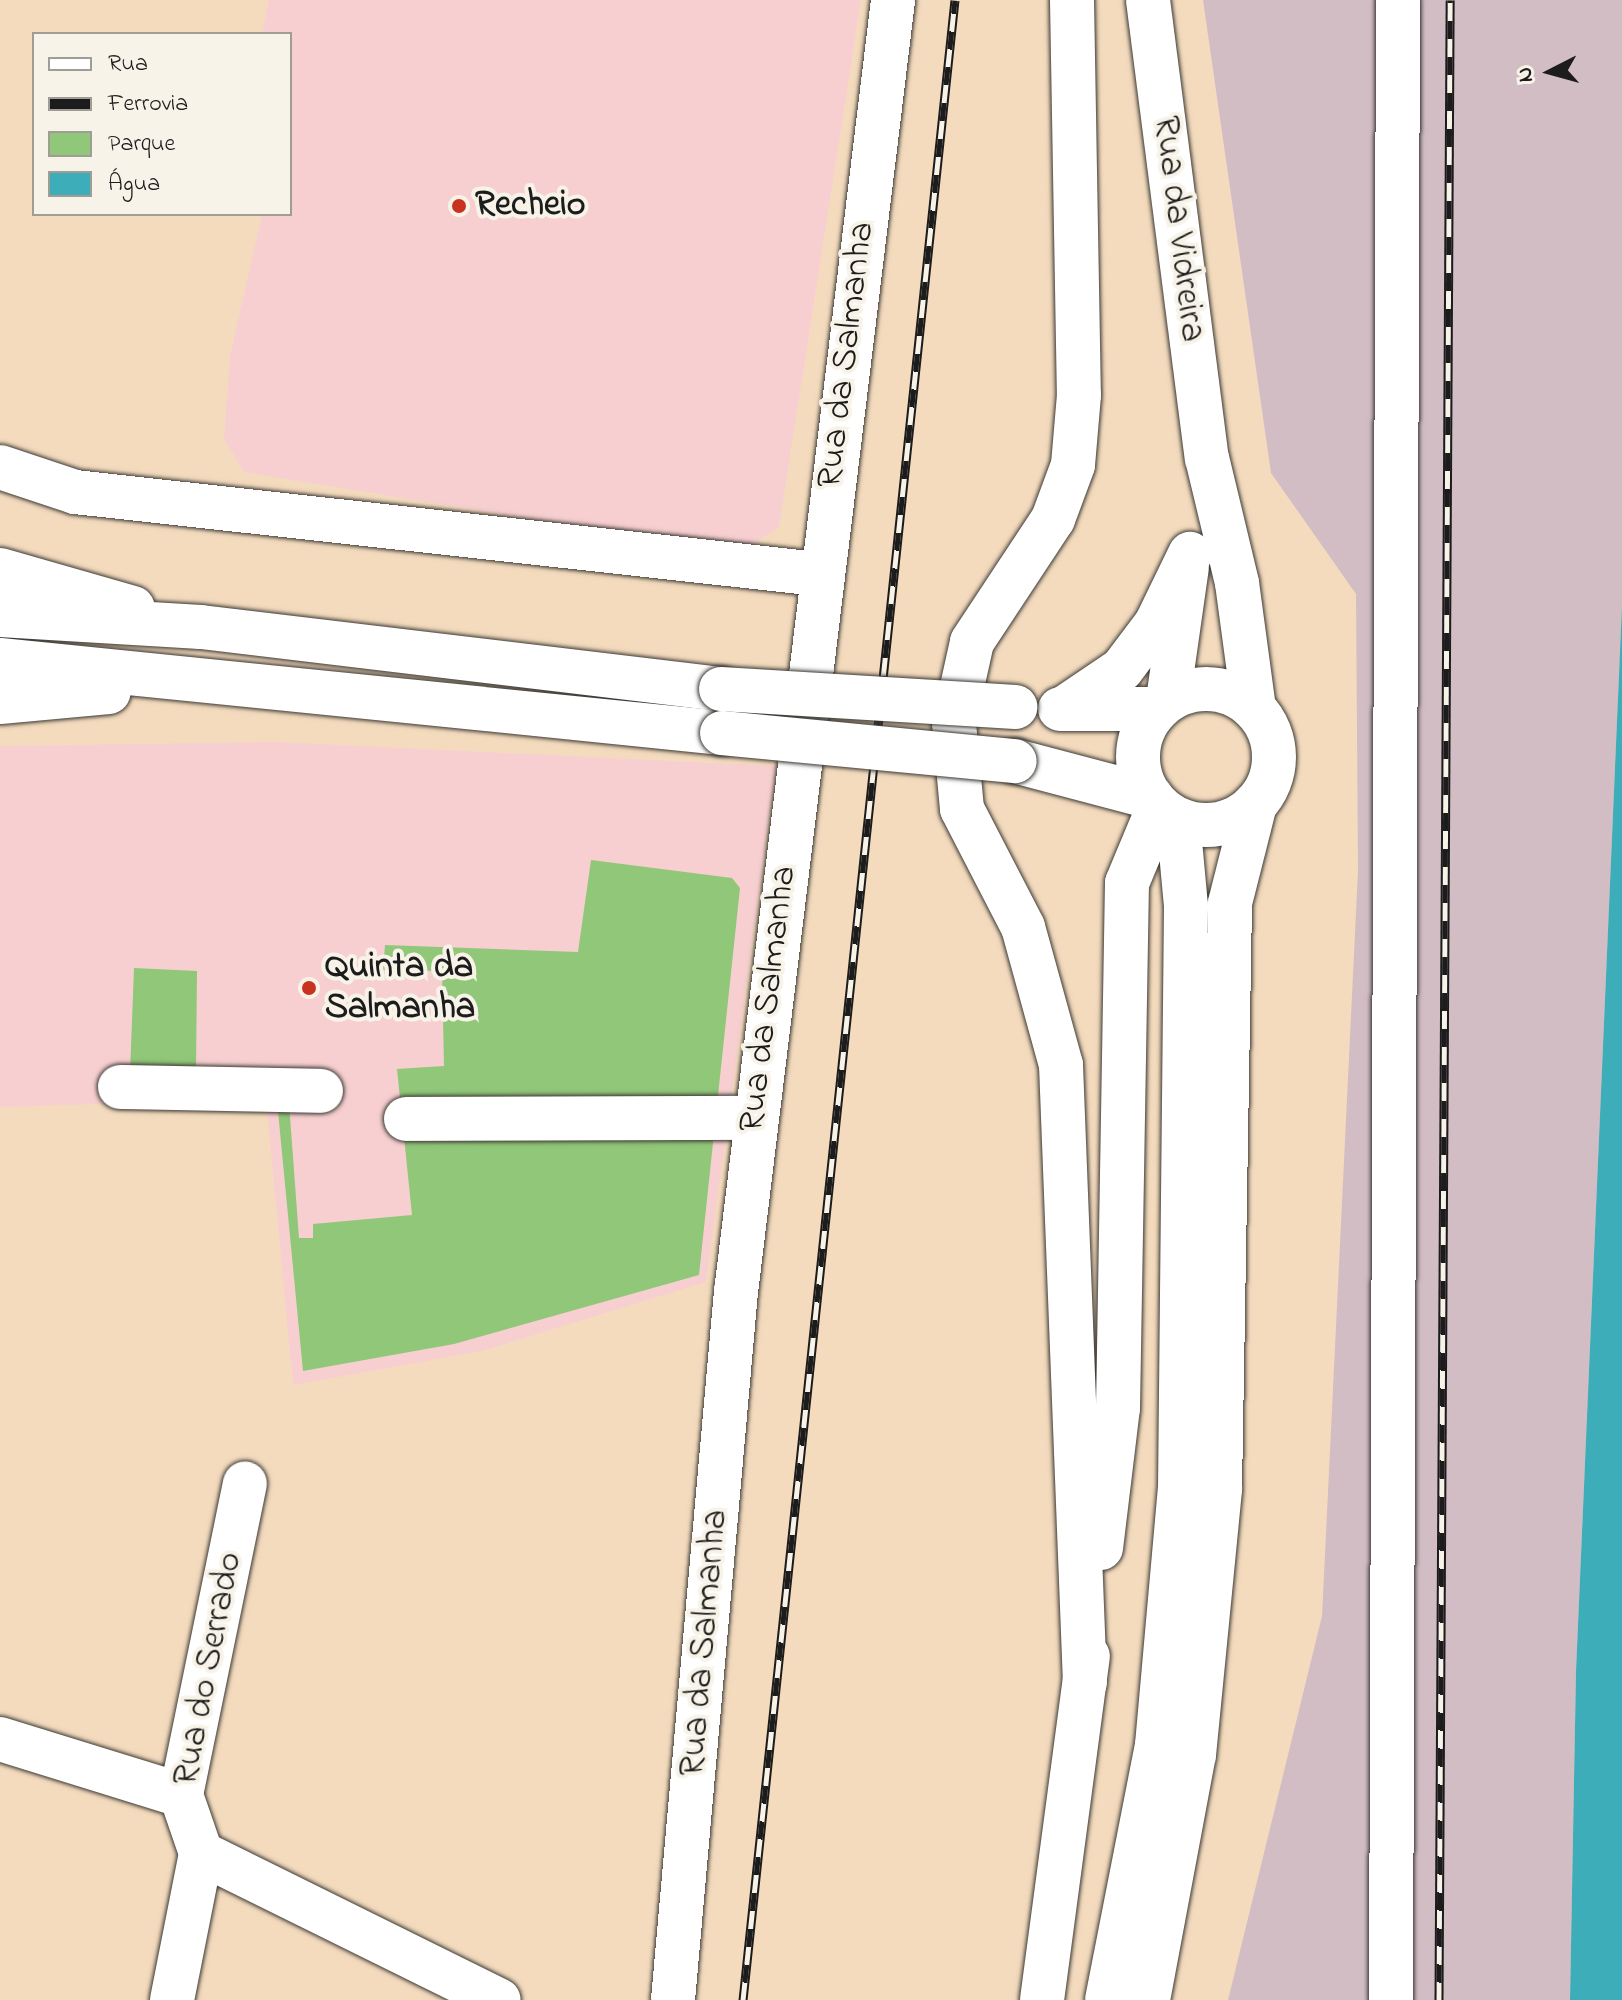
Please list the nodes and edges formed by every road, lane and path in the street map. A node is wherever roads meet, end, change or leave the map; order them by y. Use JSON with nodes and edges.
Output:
{"nodes":[{"id":1,"x":893,"y":0,"type":"edge"},
{"id":2,"x":1072,"y":0,"type":"edge"},
{"id":3,"x":1148,"y":0,"type":"edge"},
{"id":4,"x":1398,"y":0,"type":"edge"},
{"id":5,"x":1207,"y":458,"type":"junction"},
{"id":6,"x":0,"y":467,"type":"edge"},
{"id":7,"x":1190,"y":554,"type":"junction"},
{"id":8,"x":0,"y":570,"type":"edge"},
{"id":9,"x":818,"y":574,"type":"junction"},
{"id":10,"x":0,"y":615,"type":"edge"},
{"id":11,"x":201,"y":627,"type":"junction"},
{"id":12,"x":0,"y":660,"type":"edge"},
{"id":13,"x":284,"y":690,"type":"junction"},
{"id":14,"x":0,"y":702,"type":"edge"},
{"id":15,"x":1163,"y":704,"type":"junction"},
{"id":16,"x":1254,"y":708,"type":"junction"},
{"id":17,"x":1063,"y":709,"type":"junction"},
{"id":18,"x":1255,"y":804,"type":"junction"},
{"id":19,"x":1163,"y":807,"type":"junction"},
{"id":20,"x":120,"y":1087,"type":"dead end"},
{"id":21,"x":321,"y":1091,"type":"dead end"},
{"id":22,"x":756,"y":1118,"type":"junction"},
{"id":23,"x":406,"y":1119,"type":"dead end"},
{"id":24,"x":245,"y":1483,"type":"dead end"},
{"id":25,"x":1085,"y":1683,"type":"junction"},
{"id":26,"x":0,"y":1739,"type":"edge"},
{"id":27,"x":181,"y":1795,"type":"junction"},
{"id":28,"x":201,"y":1853,"type":"junction"},
{"id":29,"x":172,"y":2000,"type":"edge"},
{"id":30,"x":499,"y":2000,"type":"edge"},
{"id":31,"x":673,"y":2000,"type":"edge"},
{"id":32,"x":1042,"y":2000,"type":"edge"},
{"id":33,"x":1107,"y":2000,"type":"edge"},
{"id":34,"x":1148,"y":2000,"type":"edge"},
{"id":35,"x":1391,"y":2000,"type":"edge"}],
"edges":[{"from":1,"to":9,"type":"main road","name":"Rua da Salmanha"},
{"from":2,"to":25,"type":"main road"},
{"from":3,"to":5,"type":"main road","name":"Rua da Vidreira"},
{"from":4,"to":35,"type":"main road"},
{"from":5,"to":7,"type":"main road"},
{"from":5,"to":16,"type":"main road"},
{"from":6,"to":9,"type":"main road"},
{"from":7,"to":15,"type":"main road"},
{"from":7,"to":17,"type":"main road"},
{"from":8,"to":11,"type":"main road"},
{"from":9,"to":22,"type":"main road","name":"Rua da Salmanha"},
{"from":10,"to":11,"type":"main road"},
{"from":11,"to":17,"type":"main road","bridge":true},
{"from":12,"to":13,"type":"main road"},
{"from":13,"to":14,"type":"main road"},
{"from":13,"to":19,"type":"main road","bridge":true},
{"from":15,"to":16,"type":"main road"},
{"from":15,"to":17,"type":"main road"},
{"from":15,"to":19,"type":"main road"},
{"from":16,"to":18,"type":"main road"},
{"from":18,"to":19,"type":"main road"},
{"from":18,"to":34,"type":"main road"},
{"from":19,"to":25,"type":"main road"},
{"from":19,"to":33,"type":"main road"},
{"from":20,"to":21,"type":"main road"},
{"from":22,"to":23,"type":"main road"},
{"from":22,"to":31,"type":"main road","name":"Rua da Salmanha"},
{"from":24,"to":27,"type":"main road","name":"Rua do Serrado"},
{"from":25,"to":32,"type":"main road"},
{"from":26,"to":27,"type":"main road"},
{"from":27,"to":28,"type":"main road","name":"Rua do Serrado"},
{"from":28,"to":29,"type":"main road"},
{"from":28,"to":30,"type":"main road"}]}
